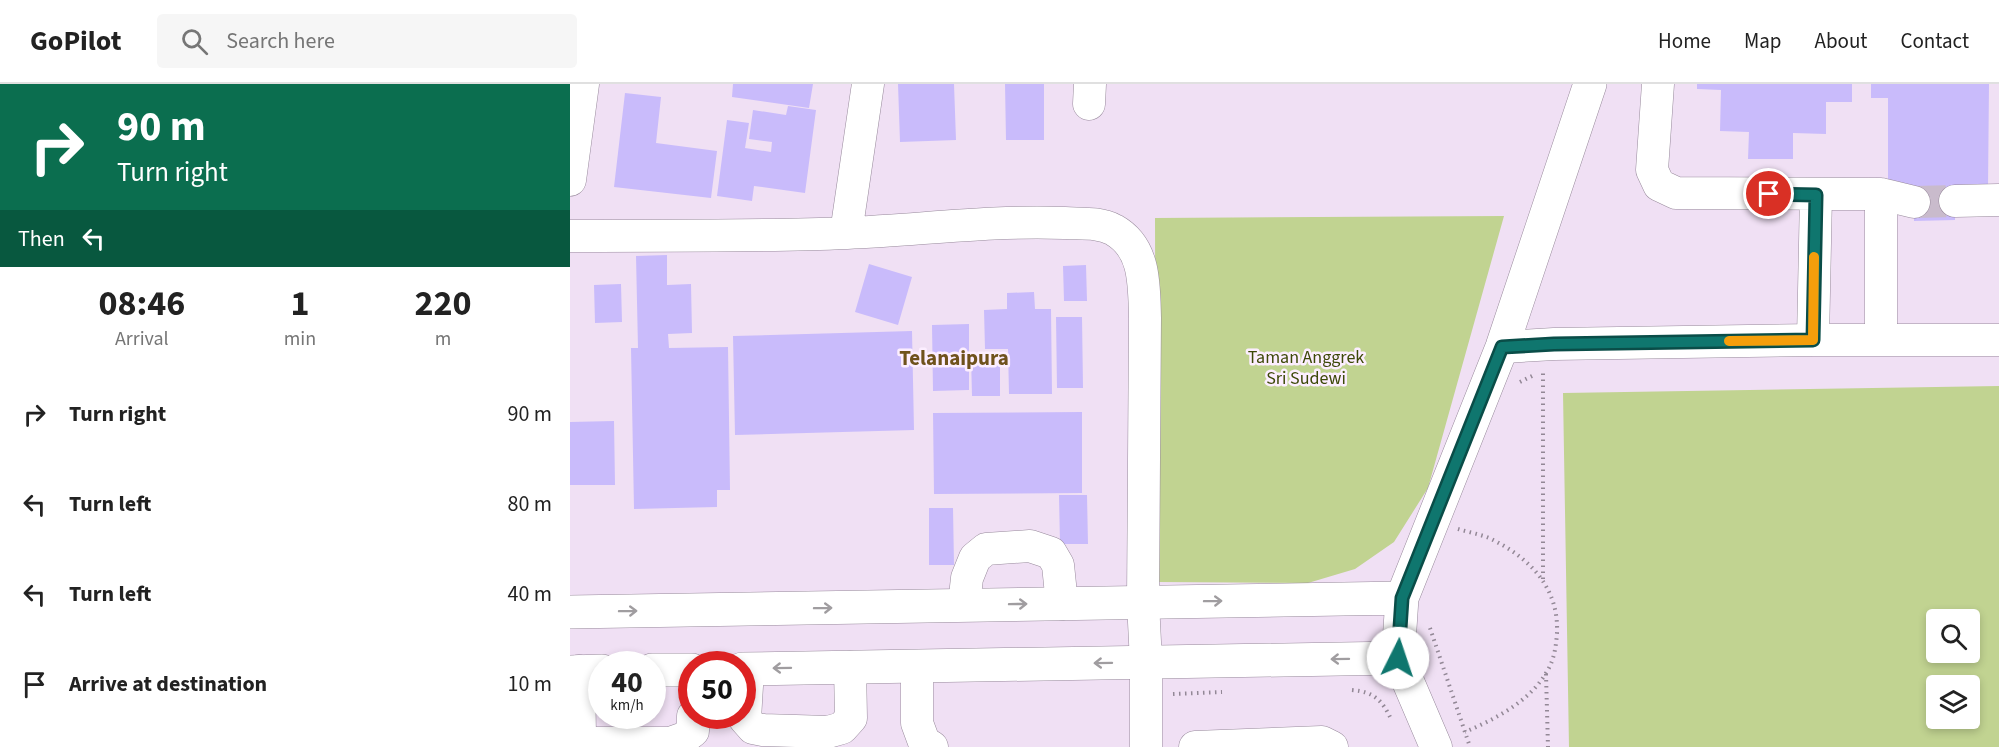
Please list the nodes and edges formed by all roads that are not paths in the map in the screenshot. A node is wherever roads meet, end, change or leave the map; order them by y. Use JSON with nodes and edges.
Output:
{"nodes":[{"id":1,"x":583,"y":84,"type":"edge"},
{"id":2,"x":868,"y":84,"type":"edge"},
{"id":3,"x":1590,"y":84,"type":"edge"},
{"id":4,"x":1658,"y":84,"type":"edge"},
{"id":5,"x":570,"y":180,"type":"edge"},
{"id":6,"x":1881,"y":194,"type":"junction"},
{"id":7,"x":1816,"y":195,"type":"junction"},
{"id":8,"x":1999,"y":200,"type":"edge"},
{"id":9,"x":1955,"y":201,"type":"tunnel mouth"},
{"id":10,"x":1914,"y":202,"type":"tunnel mouth"},
{"id":11,"x":846,"y":233,"type":"junction"},
{"id":12,"x":570,"y":236,"type":"edge"},
{"id":13,"x":1881,"y":339,"type":"junction"},
{"id":14,"x":1813,"y":340,"type":"junction"},
{"id":15,"x":1999,"y":340,"type":"edge"},
{"id":16,"x":1502,"y":347,"type":"junction"},
{"id":17,"x":1402,"y":598,"type":"junction"},
{"id":18,"x":1143,"y":602,"type":"junction"},
{"id":19,"x":1062,"y":604,"type":"junction"},
{"id":20,"x":964,"y":605,"type":"junction"},
{"id":21,"x":570,"y":612,"type":"edge"},
{"id":22,"x":1398,"y":658,"type":"junction"},
{"id":23,"x":1146,"y":662,"type":"junction"},
{"id":24,"x":917,"y":666,"type":"junction"},
{"id":25,"x":850,"y":667,"type":"junction"},
{"id":26,"x":756,"y":669,"type":"edge"},
{"id":27,"x":584,"y":671,"type":"edge"},
{"id":28,"x":693,"y":729,"type":"edge"},
{"id":29,"x":756,"y":729,"type":"edge"},
{"id":30,"x":932,"y":747,"type":"edge"},
{"id":31,"x":1146,"y":747,"type":"edge"},
{"id":32,"x":1195,"y":747,"type":"edge"},
{"id":33,"x":1332,"y":747,"type":"edge"},
{"id":34,"x":1436,"y":747,"type":"edge"}],
"edges":[{"from":1,"to":5,"type":"street"},
{"from":2,"to":11,"type":"street"},
{"from":3,"to":16,"type":"main road"},
{"from":4,"to":7,"type":"street"},
{"from":6,"to":7,"type":"street"},
{"from":6,"to":10,"type":"street"},
{"from":6,"to":13,"type":"street"},
{"from":7,"to":14,"type":"street"},
{"from":8,"to":9,"type":"street"},
{"from":11,"to":12,"type":"street"},
{"from":11,"to":18,"type":"street"},
{"from":13,"to":14,"type":"street"},
{"from":13,"to":15,"type":"street"},
{"from":14,"to":16,"type":"street"},
{"from":16,"to":17,"type":"main road"},
{"from":18,"to":17,"type":"main road","one_way":true},
{"from":17,"to":22,"type":"main road"},
{"from":18,"to":19,"type":"main road"},
{"from":18,"to":23,"type":"street"},
{"from":20,"to":19,"type":"main road","one_way":true},
{"from":19,"to":20,"type":"street"},
{"from":21,"to":20,"type":"main road","one_way":true},
{"from":22,"to":23,"type":"main road","one_way":true},
{"from":22,"to":34,"type":"street"},
{"from":23,"to":24,"type":"main road","one_way":true},
{"from":23,"to":31,"type":"street"},
{"from":24,"to":25,"type":"main road"},
{"from":24,"to":30,"type":"street"},
{"from":25,"to":26,"type":"main road","one_way":true},
{"from":25,"to":29,"type":"street"},
{"from":27,"to":28,"type":"street"},
{"from":32,"to":33,"type":"street"}]}
